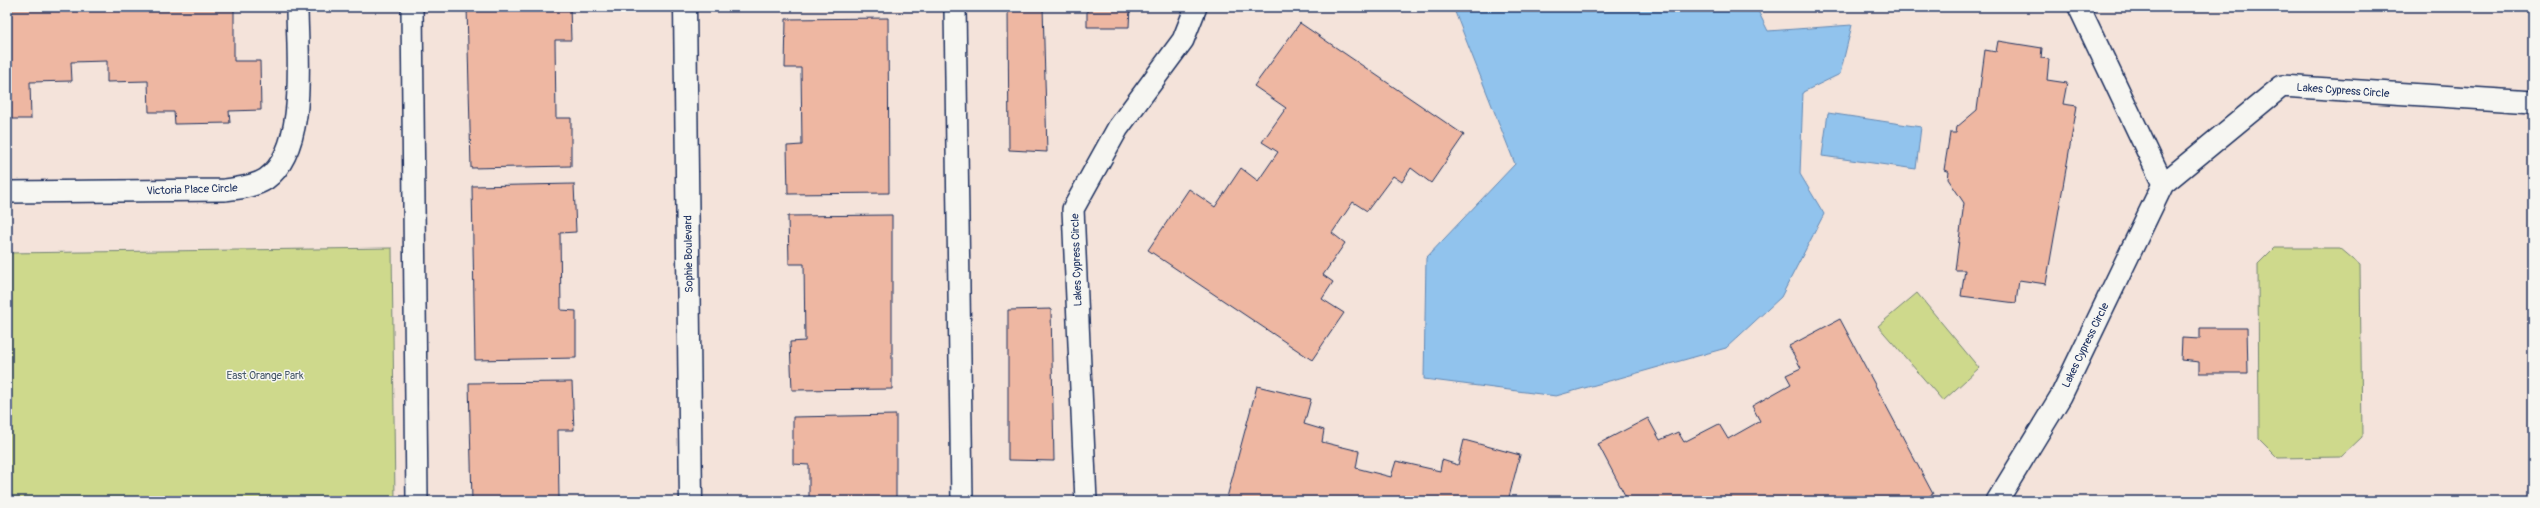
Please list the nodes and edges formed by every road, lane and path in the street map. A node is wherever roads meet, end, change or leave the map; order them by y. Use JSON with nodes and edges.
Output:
{"nodes":[{"id":1,"x":297,"y":7,"type":"edge"},
{"id":2,"x":412,"y":7,"type":"edge"},
{"id":3,"x":685,"y":7,"type":"edge"},
{"id":4,"x":955,"y":7,"type":"edge"},
{"id":5,"x":1196,"y":7,"type":"edge"},
{"id":6,"x":2079,"y":7,"type":"edge"},
{"id":7,"x":2533,"y":102,"type":"edge"},
{"id":8,"x":2163,"y":184,"type":"junction"},
{"id":9,"x":7,"y":192,"type":"edge"},
{"id":10,"x":417,"y":501,"type":"edge"},
{"id":11,"x":691,"y":501,"type":"edge"},
{"id":12,"x":962,"y":501,"type":"edge"},
{"id":13,"x":1086,"y":501,"type":"edge"},
{"id":14,"x":1997,"y":501,"type":"edge"}],
"edges":[{"from":1,"to":9,"type":"lane","name":"Victoria Place Circle"},
{"from":2,"to":10,"type":"lane"},
{"from":3,"to":11,"type":"street","name":"Sophie Boulevard"},
{"from":4,"to":12,"type":"lane"},
{"from":5,"to":13,"type":"lane","name":"Lakes Cypress Circle"},
{"from":6,"to":8,"type":"lane"},
{"from":7,"to":8,"type":"lane","name":"Lakes Cypress Circle"},
{"from":8,"to":14,"type":"lane","name":"Lakes Cypress Circle"}]}
